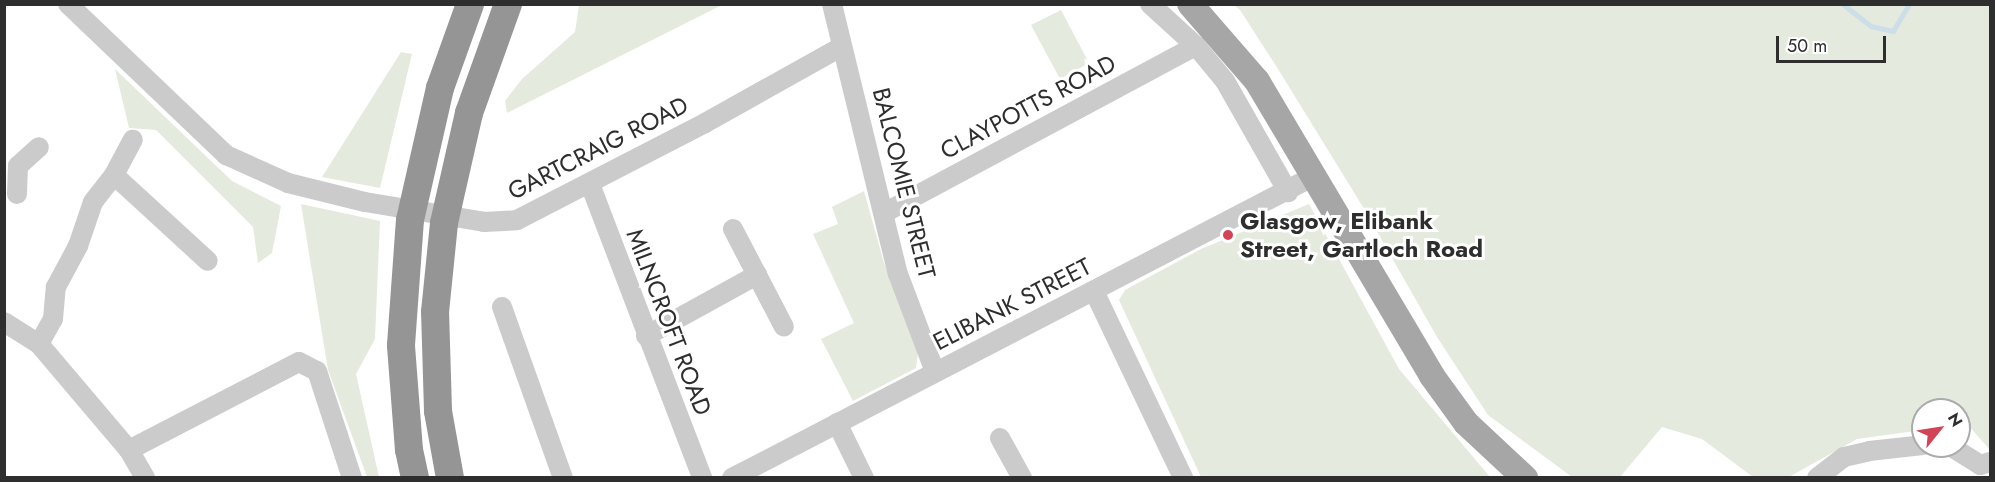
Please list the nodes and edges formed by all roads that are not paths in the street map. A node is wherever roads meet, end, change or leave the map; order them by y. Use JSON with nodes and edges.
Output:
{"nodes":[{"id":1,"x":68,"y":4,"type":"edge"},
{"id":2,"x":470,"y":4,"type":"edge"},
{"id":3,"x":508,"y":4,"type":"edge"},
{"id":4,"x":832,"y":4,"type":"edge"},
{"id":5,"x":1150,"y":4,"type":"edge"},
{"id":6,"x":1190,"y":4,"type":"edge"},
{"id":7,"x":1196,"y":46,"type":"junction"},
{"id":8,"x":841,"y":47,"type":"junction"},
{"id":9,"x":134,"y":140,"type":"dead end"},
{"id":10,"x":39,"y":147,"type":"dead end"},
{"id":11,"x":11,"y":164,"type":"edge"},
{"id":12,"x":114,"y":175,"type":"junction"},
{"id":13,"x":1314,"y":176,"type":"junction"},
{"id":14,"x":590,"y":184,"type":"junction"},
{"id":15,"x":1288,"y":192,"type":"junction"},
{"id":16,"x":17,"y":194,"type":"dead end"},
{"id":17,"x":884,"y":213,"type":"junction"},
{"id":18,"x":733,"y":229,"type":"dead end"},
{"id":19,"x":208,"y":261,"type":"dead end"},
{"id":20,"x":757,"y":275,"type":"junction"},
{"id":21,"x":1094,"y":291,"type":"junction"},
{"id":22,"x":502,"y":307,"type":"dead end"},
{"id":23,"x":4,"y":322,"type":"edge"},
{"id":24,"x":784,"y":327,"type":"dead end"},
{"id":25,"x":646,"y":336,"type":"junction"},
{"id":26,"x":39,"y":344,"type":"junction"},
{"id":27,"x":935,"y":372,"type":"junction"},
{"id":28,"x":837,"y":423,"type":"junction"},
{"id":29,"x":1000,"y":438,"type":"dead end"},
{"id":30,"x":1911,"y":446,"type":"edge"},
{"id":31,"x":129,"y":450,"type":"junction"},
{"id":32,"x":1969,"y":458,"type":"edge"},
{"id":33,"x":1990,"y":462,"type":"edge"},
{"id":34,"x":145,"y":477,"type":"edge"},
{"id":35,"x":352,"y":477,"type":"edge"},
{"id":36,"x":415,"y":477,"type":"edge"},
{"id":37,"x":450,"y":477,"type":"edge"},
{"id":38,"x":563,"y":477,"type":"edge"},
{"id":39,"x":702,"y":477,"type":"edge"},
{"id":40,"x":732,"y":477,"type":"edge"},
{"id":41,"x":864,"y":477,"type":"edge"},
{"id":42,"x":1022,"y":477,"type":"edge"},
{"id":43,"x":1183,"y":477,"type":"edge"},
{"id":44,"x":1525,"y":477,"type":"edge"},
{"id":45,"x":1817,"y":477,"type":"edge"}],
"edges":[{"from":1,"to":14,"type":"street","name":"GARTCRAIG ROAD"},
{"from":2,"to":36,"type":"highway"},
{"from":3,"to":37,"type":"highway"},
{"from":4,"to":8,"type":"street","name":"BALCOMIE STREET"},
{"from":5,"to":7,"type":"street"},
{"from":6,"to":13,"type":"main road"},
{"from":7,"to":15,"type":"street"},
{"from":7,"to":17,"type":"street","name":"CLAYPOTTS ROAD"},
{"from":8,"to":14,"type":"street","name":"GARTCRAIG ROAD"},
{"from":8,"to":17,"type":"street","name":"BALCOMIE STREET"},
{"from":9,"to":12,"type":"street"},
{"from":10,"to":11,"type":"street"},
{"from":11,"to":16,"type":"street"},
{"from":12,"to":19,"type":"street"},
{"from":12,"to":26,"type":"street"},
{"from":13,"to":15,"type":"street","name":"ELIBANK STREET"},
{"from":13,"to":44,"type":"main road"},
{"from":14,"to":25,"type":"street","name":"MILNCROFT ROAD"},
{"from":15,"to":21,"type":"street","name":"ELIBANK STREET"},
{"from":17,"to":27,"type":"street","name":"BALCOMIE STREET"},
{"from":18,"to":20,"type":"street"},
{"from":20,"to":24,"type":"street"},
{"from":20,"to":25,"type":"street"},
{"from":21,"to":27,"type":"street","name":"ELIBANK STREET"},
{"from":21,"to":43,"type":"street"},
{"from":22,"to":38,"type":"street"},
{"from":23,"to":26,"type":"street"},
{"from":25,"to":39,"type":"street","name":"MILNCROFT ROAD"},
{"from":26,"to":31,"type":"street"},
{"from":27,"to":28,"type":"street","name":"ELIBANK STREET"},
{"from":28,"to":40,"type":"street","name":"ELIBANK STREET"},
{"from":28,"to":41,"type":"street"},
{"from":29,"to":42,"type":"street"},
{"from":30,"to":45,"type":"street"},
{"from":31,"to":34,"type":"street"},
{"from":31,"to":35,"type":"street"},
{"from":32,"to":33,"type":"street"}]}
